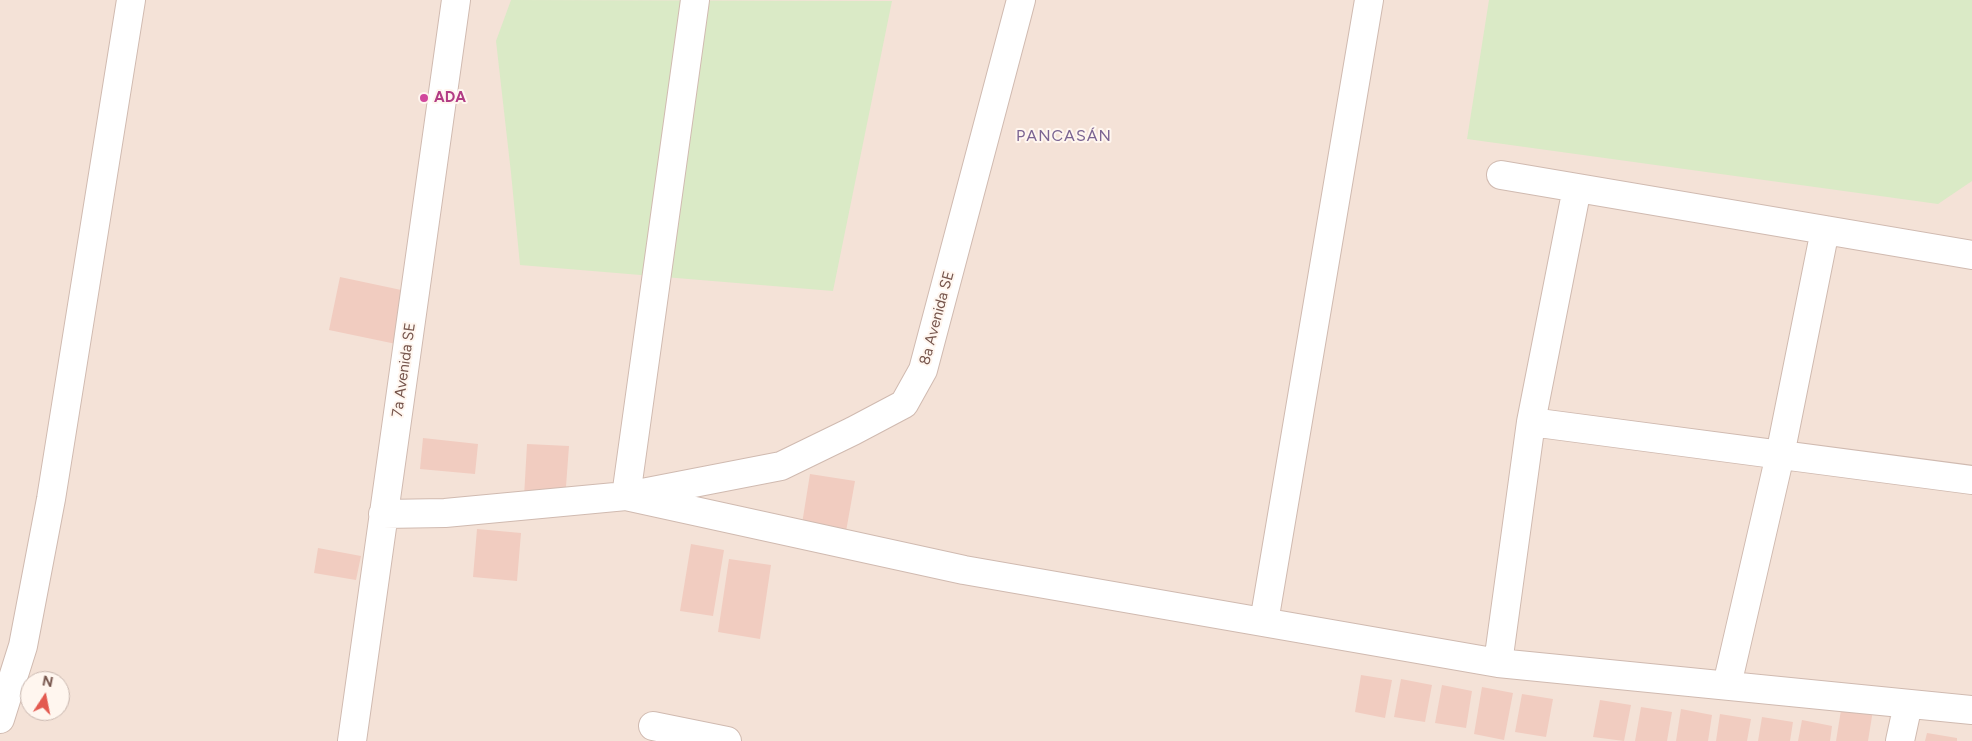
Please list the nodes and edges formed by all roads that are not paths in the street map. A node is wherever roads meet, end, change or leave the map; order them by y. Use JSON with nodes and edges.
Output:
{"nodes":[{"id":1,"x":131,"y":0,"type":"edge"},
{"id":2,"x":456,"y":0,"type":"edge"},
{"id":3,"x":695,"y":0,"type":"edge"},
{"id":4,"x":1021,"y":0,"type":"edge"},
{"id":5,"x":1369,"y":0,"type":"edge"},
{"id":6,"x":1501,"y":175,"type":"dead end"},
{"id":7,"x":1577,"y":188,"type":"junction"},
{"id":8,"x":1825,"y":230,"type":"junction"},
{"id":9,"x":1972,"y":255,"type":"edge"},
{"id":10,"x":1532,"y":422,"type":"junction"},
{"id":11,"x":1780,"y":455,"type":"junction"},
{"id":12,"x":1972,"y":480,"type":"edge"},
{"id":13,"x":626,"y":496,"type":"junction"},
{"id":14,"x":383,"y":514,"type":"junction"},
{"id":15,"x":1264,"y":622,"type":"junction"},
{"id":16,"x":1498,"y":663,"type":"junction"},
{"id":17,"x":1727,"y":685,"type":"junction"},
{"id":18,"x":1908,"y":704,"type":"junction"},
{"id":19,"x":1972,"y":710,"type":"edge"},
{"id":20,"x":0,"y":719,"type":"edge"},
{"id":21,"x":653,"y":726,"type":"dead end"},
{"id":22,"x":352,"y":741,"type":"edge"},
{"id":23,"x":727,"y":741,"type":"edge"},
{"id":24,"x":1900,"y":741,"type":"edge"}],
"edges":[{"from":1,"to":20,"type":"street"},
{"from":2,"to":14,"type":"street","name":"7a Avenida SE"},
{"from":3,"to":13,"type":"street"},
{"from":4,"to":13,"type":"street","name":"8a Avenida SE"},
{"from":5,"to":15,"type":"street"},
{"from":6,"to":7,"type":"street"},
{"from":7,"to":8,"type":"street"},
{"from":7,"to":10,"type":"street"},
{"from":8,"to":9,"type":"street"},
{"from":8,"to":11,"type":"street"},
{"from":10,"to":11,"type":"street"},
{"from":10,"to":16,"type":"street"},
{"from":11,"to":12,"type":"street"},
{"from":11,"to":17,"type":"street"},
{"from":13,"to":14,"type":"street"},
{"from":13,"to":15,"type":"street"},
{"from":14,"to":22,"type":"street","name":"7a Avenida SE"},
{"from":15,"to":16,"type":"street"},
{"from":16,"to":17,"type":"street"},
{"from":17,"to":18,"type":"street"},
{"from":18,"to":19,"type":"street"},
{"from":18,"to":24,"type":"street"},
{"from":21,"to":23,"type":"street"}]}
